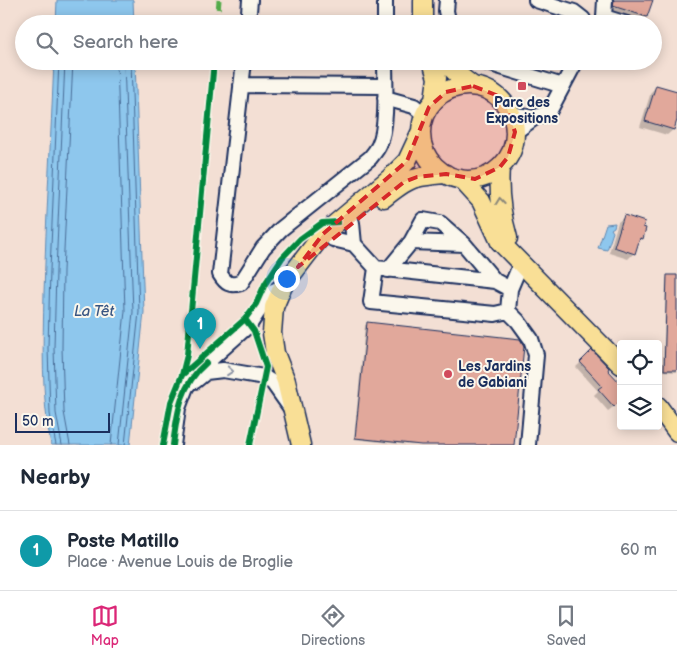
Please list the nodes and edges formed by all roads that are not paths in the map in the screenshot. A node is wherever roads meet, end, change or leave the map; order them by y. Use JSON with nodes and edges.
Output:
{"nodes":[{"id":1,"x":250,"y":0,"type":"edge"},
{"id":2,"x":385,"y":0,"type":"edge"},
{"id":3,"x":447,"y":0,"type":"edge"},
{"id":4,"x":536,"y":0,"type":"edge"},
{"id":5,"x":605,"y":0,"type":"edge"},
{"id":6,"x":249,"y":15,"type":"edge"},
{"id":7,"x":385,"y":15,"type":"edge"},
{"id":8,"x":447,"y":15,"type":"edge"},
{"id":9,"x":578,"y":15,"type":"edge"},
{"id":10,"x":604,"y":15,"type":"edge"},
{"id":11,"x":243,"y":70,"type":"edge"},
{"id":12,"x":385,"y":70,"type":"edge"},
{"id":13,"x":435,"y":70,"type":"edge"},
{"id":14,"x":452,"y":70,"type":"edge"},
{"id":15,"x":511,"y":70,"type":"edge"},
{"id":16,"x":571,"y":70,"type":"edge"},
{"id":17,"x":241,"y":85,"type":"junction"},
{"id":18,"x":474,"y":86,"type":"junction"},
{"id":19,"x":563,"y":86,"type":"junction"},
{"id":20,"x":385,"y":92,"type":"junction"},
{"id":21,"x":511,"y":114,"type":"junction"},
{"id":22,"x":427,"y":115,"type":"junction"},
{"id":23,"x":534,"y":118,"type":"junction"},
{"id":24,"x":515,"y":132,"type":"junction"},
{"id":25,"x":500,"y":167,"type":"junction"},
{"id":26,"x":454,"y":176,"type":"junction"},
{"id":27,"x":352,"y":223,"type":"junction"},
{"id":28,"x":333,"y":239,"type":"junction"},
{"id":29,"x":411,"y":242,"type":"junction"},
{"id":30,"x":354,"y":244,"type":"junction"},
{"id":31,"x":464,"y":244,"type":"junction"},
{"id":32,"x":521,"y":263,"type":"junction"},
{"id":33,"x":298,"y":266,"type":"junction"},
{"id":34,"x":382,"y":269,"type":"junction"},
{"id":35,"x":495,"y":281,"type":"junction"},
{"id":36,"x":283,"y":286,"type":"junction"},
{"id":37,"x":510,"y":288,"type":"junction"},
{"id":38,"x":508,"y":311,"type":"junction"},
{"id":39,"x":617,"y":361,"type":"edge"},
{"id":40,"x":186,"y":387,"type":"junction"},
{"id":41,"x":662,"y":411,"type":"edge"},
{"id":42,"x":294,"y":414,"type":"junction"},
{"id":43,"x":677,"y":432,"type":"edge"},
{"id":44,"x":173,"y":445,"type":"edge"},
{"id":45,"x":291,"y":445,"type":"edge"},
{"id":46,"x":301,"y":445,"type":"edge"},
{"id":47,"x":528,"y":445,"type":"edge"}],
"edges":[{"from":1,"to":6,"type":"street"},
{"from":2,"to":7,"type":"street"},
{"from":3,"to":8,"type":"street"},
{"from":4,"to":9,"type":"street"},
{"from":5,"to":10,"type":"street"},
{"from":11,"to":17,"type":"street"},
{"from":12,"to":20,"type":"street"},
{"from":13,"to":22,"type":"main road"},
{"from":14,"to":18,"type":"main road"},
{"from":15,"to":19,"type":"street"},
{"from":16,"to":19,"type":"street"},
{"from":17,"to":20,"type":"street"},
{"from":17,"to":20,"type":"street"},
{"from":18,"to":21,"type":"main road"},
{"from":18,"to":22,"type":"main road"},
{"from":19,"to":23,"type":"street"},
{"from":20,"to":22,"type":"street"},
{"from":21,"to":23,"type":"street"},
{"from":21,"to":24,"type":"main road"},
{"from":22,"to":26,"type":"main road"},
{"from":22,"to":33,"type":"main road"},
{"from":23,"to":24,"type":"street"},
{"from":24,"to":25,"type":"main road"},
{"from":25,"to":26,"type":"main road"},
{"from":32,"to":25,"type":"main road","one_way":true},
{"from":26,"to":27,"type":"main road"},
{"from":26,"to":32,"type":"main road"},
{"from":27,"to":28,"type":"main road"},
{"from":27,"to":30,"type":"street"},
{"from":28,"to":30,"type":"street"},
{"from":28,"to":33,"type":"main road"},
{"from":29,"to":31,"type":"street"},
{"from":29,"to":31,"type":"street"},
{"from":29,"to":34,"type":"street"},
{"from":30,"to":34,"type":"street"},
{"from":31,"to":35,"type":"street"},
{"from":32,"to":37,"type":"street"},
{"from":32,"to":39,"type":"main road"},
{"from":33,"to":36,"type":"main road"},
{"from":34,"to":35,"type":"street"},
{"from":34,"to":38,"type":"street"},
{"from":35,"to":37,"type":"street"},
{"from":36,"to":40,"type":"street"},
{"from":36,"to":42,"type":"main road"},
{"from":37,"to":38,"type":"street"},
{"from":38,"to":47,"type":"street"},
{"from":40,"to":42,"type":"street","one_way":true},
{"from":40,"to":44,"type":"street"},
{"from":41,"to":43,"type":"main road"},
{"from":42,"to":45,"type":"main road"},
{"from":42,"to":46,"type":"main road"}]}
